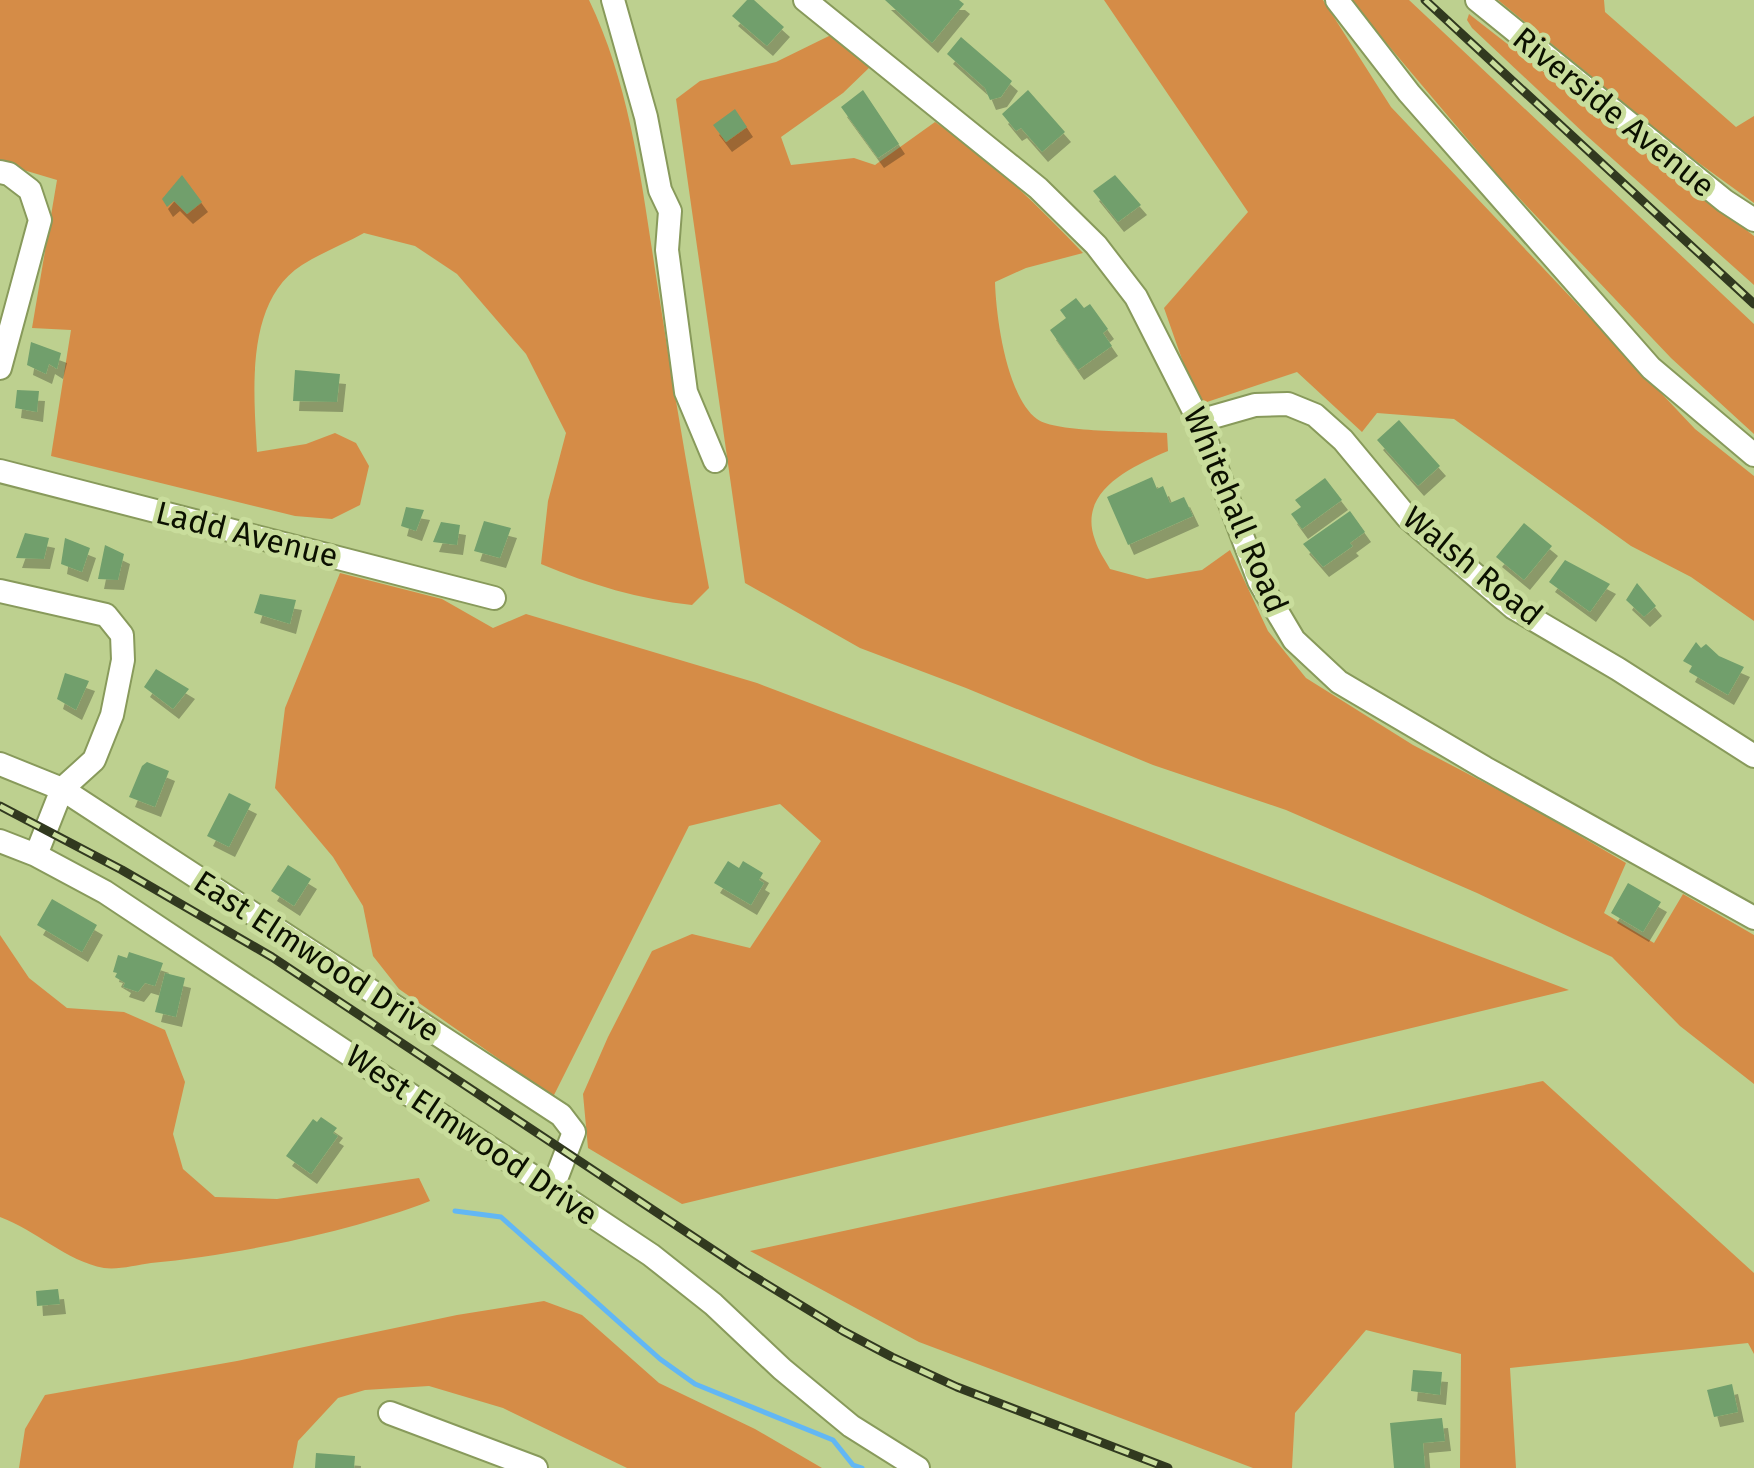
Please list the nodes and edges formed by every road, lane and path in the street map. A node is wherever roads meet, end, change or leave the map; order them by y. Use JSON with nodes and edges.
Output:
{"nodes":[{"id":1,"x":613,"y":0,"type":"edge"},
{"id":2,"x":805,"y":0,"type":"edge"},
{"id":3,"x":1337,"y":0,"type":"edge"},
{"id":4,"x":1477,"y":0,"type":"edge"},
{"id":5,"x":0,"y":172,"type":"edge"},
{"id":6,"x":1754,"y":220,"type":"edge"},
{"id":7,"x":0,"y":368,"type":"edge"},
{"id":8,"x":1199,"y":421,"type":"junction"},
{"id":9,"x":1754,"y":455,"type":"edge"},
{"id":10,"x":715,"y":461,"type":"dead end"},
{"id":11,"x":0,"y":471,"type":"edge"},
{"id":12,"x":0,"y":591,"type":"edge"},
{"id":13,"x":494,"y":598,"type":"dead end"},
{"id":14,"x":1754,"y":756,"type":"edge"},
{"id":15,"x":0,"y":764,"type":"edge"},
{"id":16,"x":62,"y":788,"type":"junction"},
{"id":17,"x":0,"y":841,"type":"edge"},
{"id":18,"x":36,"y":855,"type":"junction"},
{"id":19,"x":1754,"y":918,"type":"edge"},
{"id":20,"x":553,"y":1188,"type":"junction"},
{"id":21,"x":390,"y":1414,"type":"dead end"},
{"id":22,"x":536,"y":1468,"type":"edge"},
{"id":23,"x":918,"y":1468,"type":"edge"}],
"edges":[{"from":1,"to":10,"type":"street"},
{"from":2,"to":8,"type":"street","name":"Whitehall Road"},
{"from":3,"to":9,"type":"street"},
{"from":4,"to":6,"type":"street","name":"Riverside Avenue"},
{"from":5,"to":7,"type":"street"},
{"from":8,"to":14,"type":"street","name":"Walsh Road"},
{"from":8,"to":19,"type":"street","name":"Whitehall Road"},
{"from":11,"to":13,"type":"street","name":"Ladd Avenue"},
{"from":12,"to":16,"type":"street"},
{"from":15,"to":16,"type":"street","name":"East Elmwood Drive"},
{"from":16,"to":18,"type":"street"},
{"from":16,"to":20,"type":"street","name":"East Elmwood Drive"},
{"from":17,"to":18,"type":"street","name":"West Elmwood Drive"},
{"from":18,"to":20,"type":"street","name":"West Elmwood Drive"},
{"from":20,"to":23,"type":"street","name":"West Elmwood Drive"},
{"from":21,"to":22,"type":"street"}]}
